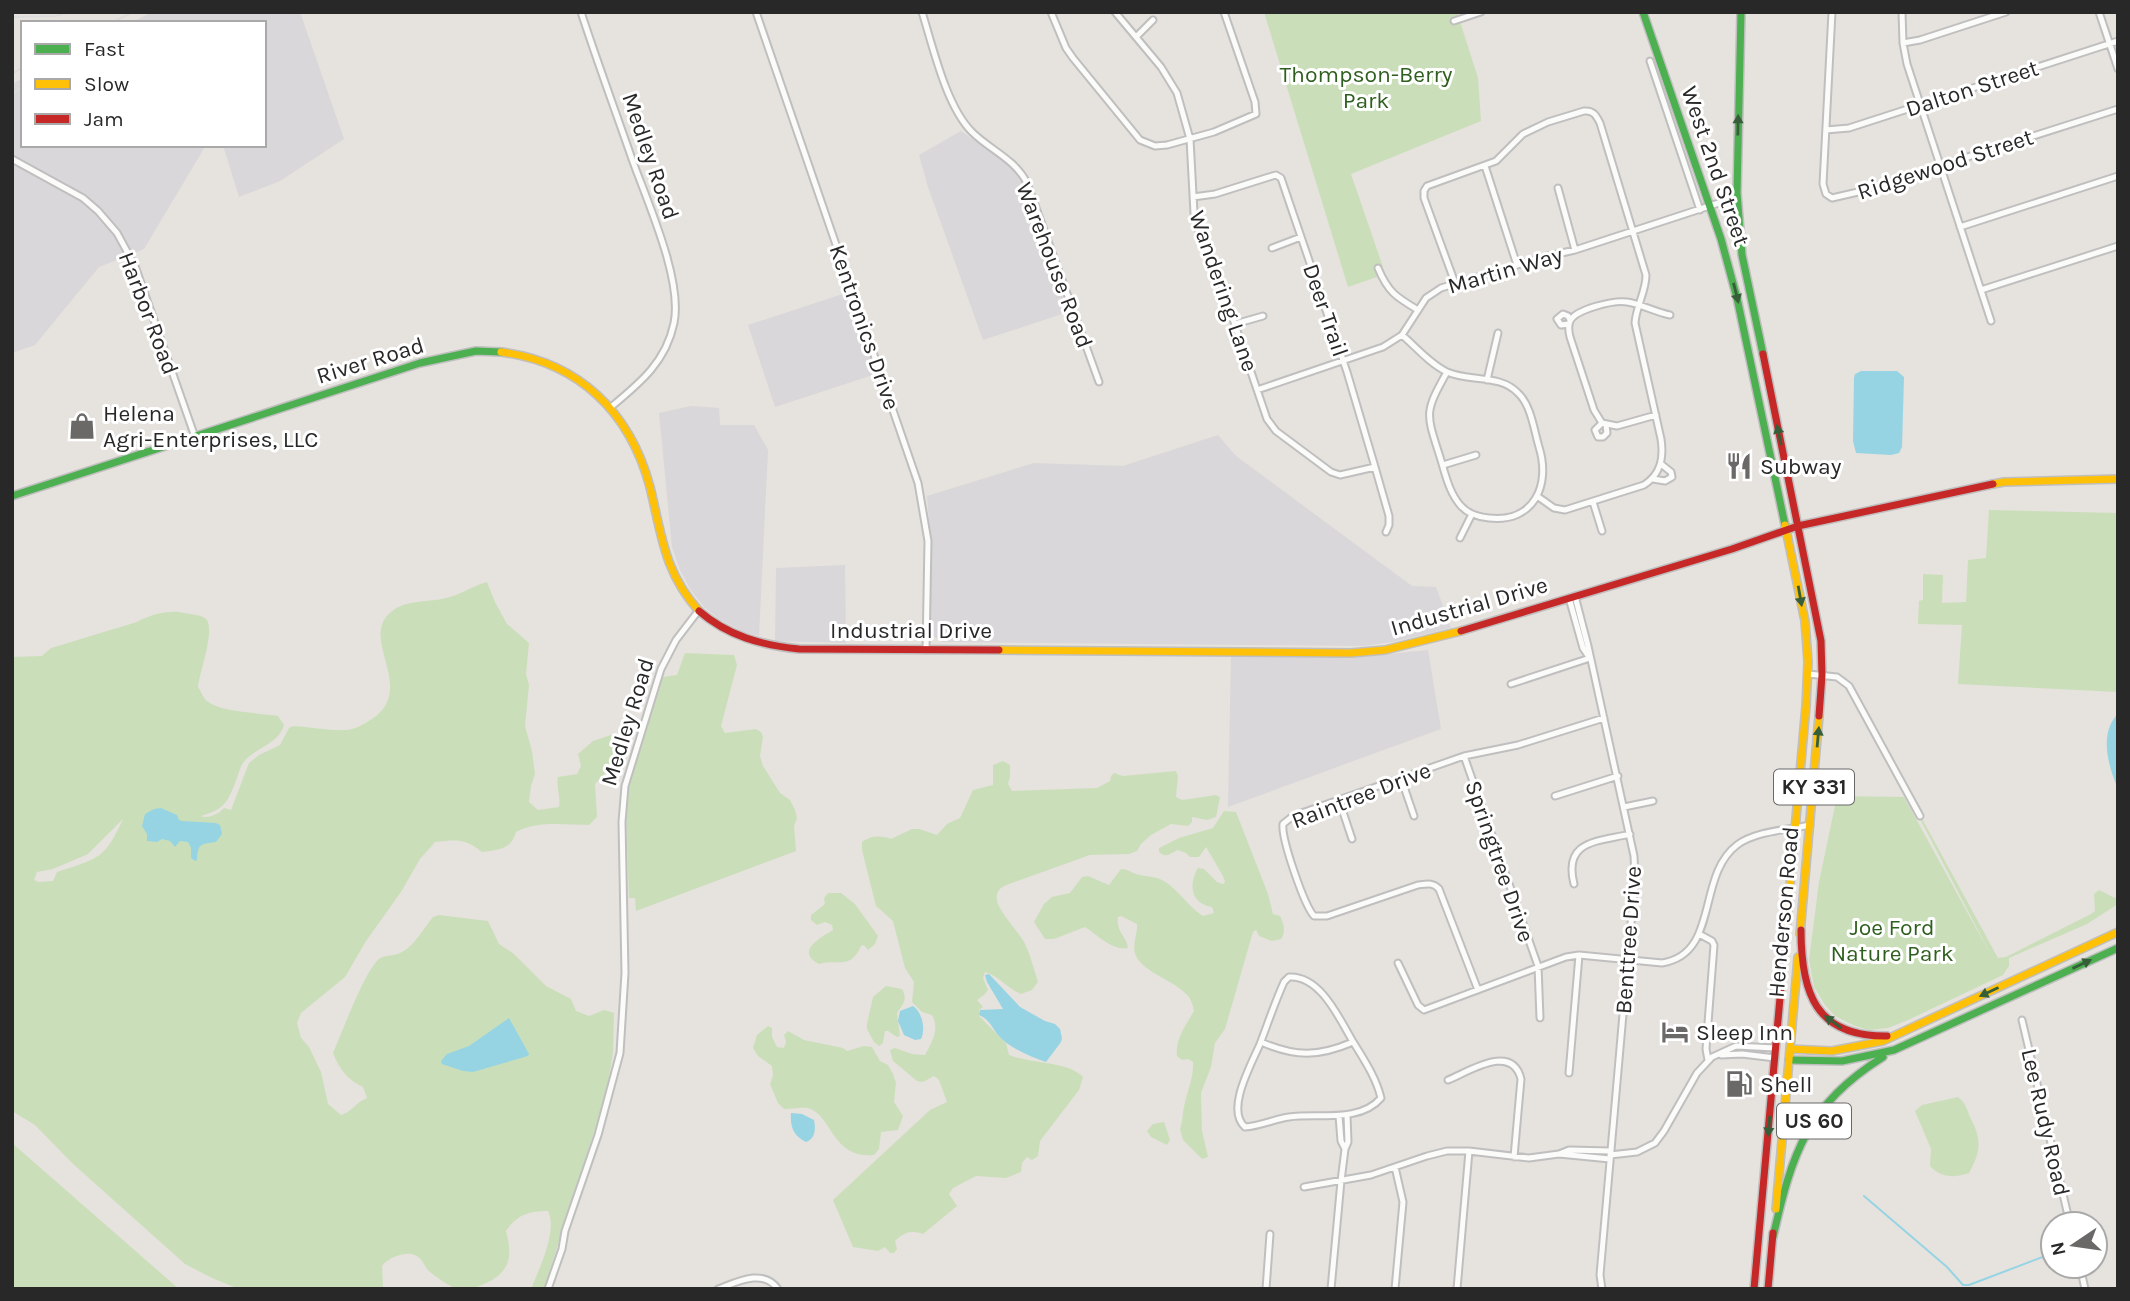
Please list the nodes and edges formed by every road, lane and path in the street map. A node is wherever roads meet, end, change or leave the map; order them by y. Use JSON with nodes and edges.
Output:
{"nodes":[{"id":1,"x":756,"y":12,"type":"edge"},
{"id":2,"x":922,"y":12,"type":"edge"},
{"id":3,"x":1051,"y":12,"type":"edge"},
{"id":4,"x":1115,"y":12,"type":"edge"},
{"id":5,"x":1224,"y":12,"type":"edge"},
{"id":6,"x":1481,"y":12,"type":"edge"},
{"id":7,"x":1643,"y":12,"type":"edge"},
{"id":8,"x":1741,"y":12,"type":"edge"},
{"id":9,"x":1832,"y":12,"type":"edge"},
{"id":10,"x":1902,"y":12,"type":"edge"},
{"id":11,"x":2006,"y":12,"type":"edge"},
{"id":12,"x":2099,"y":12,"type":"edge"},
{"id":13,"x":581,"y":13,"type":"edge"},
{"id":14,"x":1153,"y":20,"type":"dead end"},
{"id":15,"x":1454,"y":21,"type":"dead end"},
{"id":16,"x":1136,"y":37,"type":"junction"},
{"id":17,"x":2118,"y":41,"type":"edge"},
{"id":18,"x":1903,"y":43,"type":"junction"},
{"id":19,"x":2109,"y":43,"type":"junction"},
{"id":20,"x":1650,"y":61,"type":"dead end"},
{"id":21,"x":2118,"y":69,"type":"edge"},
{"id":22,"x":1665,"y":77,"type":"junction"},
{"id":23,"x":1656,"y":79,"type":"junction"},
{"id":24,"x":1922,"y":105,"type":"junction"},
{"id":25,"x":2118,"y":109,"type":"edge"},
{"id":26,"x":1826,"y":130,"type":"junction"},
{"id":27,"x":1190,"y":139,"type":"junction"},
{"id":28,"x":12,"y":159,"type":"edge"},
{"id":29,"x":1485,"y":166,"type":"junction"},
{"id":30,"x":1941,"y":166,"type":"junction"},
{"id":31,"x":2118,"y":176,"type":"edge"},
{"id":32,"x":1558,"y":188,"type":"dead end"},
{"id":33,"x":1193,"y":197,"type":"junction"},
{"id":34,"x":1737,"y":197,"type":"junction"},
{"id":35,"x":1710,"y":206,"type":"junction"},
{"id":36,"x":1700,"y":210,"type":"junction"},
{"id":37,"x":1961,"y":227,"type":"junction"},
{"id":38,"x":1633,"y":232,"type":"junction"},
{"id":39,"x":1301,"y":237,"type":"junction"},
{"id":40,"x":2118,"y":246,"type":"edge"},
{"id":41,"x":1272,"y":248,"type":"dead end"},
{"id":42,"x":1575,"y":250,"type":"junction"},
{"id":43,"x":1517,"y":265,"type":"junction"},
{"id":44,"x":1378,"y":268,"type":"dead end"},
{"id":45,"x":1455,"y":283,"type":"junction"},
{"id":46,"x":1981,"y":290,"type":"junction"},
{"id":47,"x":1638,"y":306,"type":"junction"},
{"id":48,"x":1418,"y":310,"type":"junction"},
{"id":49,"x":1670,"y":315,"type":"dead end"},
{"id":50,"x":1263,"y":316,"type":"dead end"},
{"id":51,"x":1991,"y":321,"type":"dead end"},
{"id":52,"x":1235,"y":324,"type":"junction"},
{"id":53,"x":1498,"y":333,"type":"dead end"},
{"id":54,"x":1745,"y":334,"type":"joint"},
{"id":55,"x":1402,"y":335,"type":"junction"},
{"id":56,"x":1343,"y":360,"type":"junction"},
{"id":57,"x":1447,"y":372,"type":"junction"},
{"id":58,"x":1488,"y":380,"type":"junction"},
{"id":59,"x":1099,"y":382,"type":"dead end"},
{"id":60,"x":1257,"y":390,"type":"junction"},
{"id":61,"x":611,"y":407,"type":"junction"},
{"id":62,"x":1656,"y":415,"type":"junction"},
{"id":63,"x":194,"y":437,"type":"junction"},
{"id":64,"x":1476,"y":455,"type":"dead end"},
{"id":65,"x":1661,"y":464,"type":"junction"},
{"id":66,"x":1443,"y":465,"type":"junction"},
{"id":67,"x":1375,"y":467,"type":"junction"},
{"id":68,"x":1653,"y":479,"type":"junction"},
{"id":69,"x":2118,"y":479,"type":"edge"},
{"id":70,"x":12,"y":496,"type":"edge"},
{"id":71,"x":1536,"y":496,"type":"junction"},
{"id":72,"x":1593,"y":502,"type":"junction"},
{"id":73,"x":1472,"y":514,"type":"junction"},
{"id":74,"x":1798,"y":526,"type":"junction"},
{"id":75,"x":1787,"y":529,"type":"junction"},
{"id":76,"x":1602,"y":531,"type":"dead end"},
{"id":77,"x":1386,"y":532,"type":"dead end"},
{"id":78,"x":1460,"y":538,"type":"dead end"},
{"id":79,"x":1572,"y":597,"type":"junction"},
{"id":80,"x":699,"y":610,"type":"junction"},
{"id":81,"x":926,"y":650,"type":"junction"},
{"id":82,"x":1590,"y":658,"type":"junction"},
{"id":83,"x":1808,"y":674,"type":"junction"},
{"id":84,"x":1822,"y":675,"type":"junction"},
{"id":85,"x":1511,"y":684,"type":"dead end"},
{"id":86,"x":1604,"y":718,"type":"junction"},
{"id":87,"x":1464,"y":756,"type":"junction"},
{"id":88,"x":1618,"y":776,"type":"junction"},
{"id":89,"x":1401,"y":778,"type":"junction"},
{"id":90,"x":1555,"y":796,"type":"dead end"},
{"id":91,"x":1339,"y":800,"type":"junction"},
{"id":92,"x":1653,"y":801,"type":"dead end"},
{"id":93,"x":1625,"y":807,"type":"junction"},
{"id":94,"x":1414,"y":816,"type":"dead end"},
{"id":95,"x":1920,"y":816,"type":"dead end"},
{"id":96,"x":1810,"y":825,"type":"junction"},
{"id":97,"x":1796,"y":828,"type":"junction"},
{"id":98,"x":1630,"y":834,"type":"junction"},
{"id":99,"x":1352,"y":839,"type":"dead end"},
{"id":100,"x":1574,"y":884,"type":"dead end"},
{"id":101,"x":2118,"y":929,"type":"edge"},
{"id":102,"x":1801,"y":930,"type":"junction"},
{"id":103,"x":1699,"y":934,"type":"junction"},
{"id":104,"x":2118,"y":948,"type":"edge"},
{"id":105,"x":1579,"y":955,"type":"junction"},
{"id":106,"x":1627,"y":960,"type":"junction"},
{"id":107,"x":1398,"y":963,"type":"dead end"},
{"id":108,"x":1538,"y":966,"type":"junction"},
{"id":109,"x":1478,"y":990,"type":"junction"},
{"id":110,"x":1540,"y":1018,"type":"dead end"},
{"id":111,"x":2022,"y":1020,"type":"dead end"},
{"id":112,"x":1898,"y":1035,"type":"junction"},
{"id":113,"x":1261,"y":1042,"type":"junction"},
{"id":114,"x":1353,"y":1042,"type":"junction"},
{"id":115,"x":1909,"y":1044,"type":"junction"},
{"id":116,"x":1776,"y":1048,"type":"junction"},
{"id":117,"x":1790,"y":1049,"type":"junction"},
{"id":118,"x":1718,"y":1055,"type":"junction"},
{"id":119,"x":1775,"y":1058,"type":"junction"},
{"id":120,"x":1708,"y":1060,"type":"junction"},
{"id":121,"x":1789,"y":1060,"type":"junction"},
{"id":122,"x":1569,"y":1073,"type":"dead end"},
{"id":123,"x":1448,"y":1080,"type":"dead end"},
{"id":124,"x":1347,"y":1115,"type":"junction"},
{"id":125,"x":1339,"y":1116,"type":"junction"},
{"id":126,"x":1345,"y":1149,"type":"junction"},
{"id":127,"x":1469,"y":1151,"type":"junction"},
{"id":128,"x":1610,"y":1155,"type":"junction"},
{"id":129,"x":1514,"y":1157,"type":"junction"},
{"id":130,"x":1395,"y":1167,"type":"junction"},
{"id":131,"x":1341,"y":1181,"type":"junction"},
{"id":132,"x":1304,"y":1187,"type":"dead end"},
{"id":133,"x":2067,"y":1210,"type":"edge"},
{"id":134,"x":1270,"y":1234,"type":"dead end"},
{"id":135,"x":1773,"y":1237,"type":"junction"},
{"id":136,"x":548,"y":1289,"type":"edge"},
{"id":137,"x":718,"y":1289,"type":"edge"},
{"id":138,"x":778,"y":1289,"type":"edge"},
{"id":139,"x":1266,"y":1289,"type":"edge"},
{"id":140,"x":1331,"y":1289,"type":"edge"},
{"id":141,"x":1395,"y":1289,"type":"edge"},
{"id":142,"x":1457,"y":1289,"type":"edge"},
{"id":143,"x":1602,"y":1289,"type":"edge"},
{"id":144,"x":1754,"y":1289,"type":"edge"},
{"id":145,"x":1768,"y":1289,"type":"edge"}],
"edges":[{"from":1,"to":81,"type":"street","name":"Kentronics Drive"},
{"from":2,"to":59,"type":"street","name":"Warehouse Road"},
{"from":3,"to":27,"type":"street"},
{"from":4,"to":16,"type":"street","name":"Wandering Lane"},
{"from":5,"to":27,"type":"street"},
{"from":6,"to":15,"type":"street"},
{"from":7,"to":22,"type":"main road","name":"West 2nd Street"},
{"from":34,"to":8,"type":"main road","name":"Henderson Road","one_way":true},
{"from":9,"to":26,"type":"street","name":"Ridgewood Street"},
{"from":10,"to":18,"type":"street"},
{"from":11,"to":18,"type":"street"},
{"from":12,"to":19,"type":"street"},
{"from":13,"to":61,"type":"street","name":"Medley Road"},
{"from":14,"to":16,"type":"street"},
{"from":16,"to":27,"type":"street","name":"Wandering Lane"},
{"from":17,"to":19,"type":"street","name":"Dalton Street"},
{"from":18,"to":24,"type":"street"},
{"from":19,"to":21,"type":"street"},
{"from":19,"to":24,"type":"street","name":"Dalton Street"},
{"from":20,"to":23,"type":"street","name":"West 2nd Street"},
{"from":22,"to":23,"type":"street"},
{"from":22,"to":35,"type":"main road","name":"West 2nd Street"},
{"from":23,"to":36,"type":"street","name":"West 2nd Street"},
{"from":24,"to":26,"type":"street","name":"Dalton Street"},
{"from":24,"to":30,"type":"street"},
{"from":25,"to":30,"type":"street","name":"Ridgewood Street"},
{"from":26,"to":30,"type":"street","name":"Ridgewood Street"},
{"from":27,"to":33,"type":"street","name":"Wandering Lane"},
{"from":28,"to":63,"type":"street","name":"Harbor Road"},
{"from":29,"to":38,"type":"street"},
{"from":29,"to":43,"type":"street"},
{"from":29,"to":45,"type":"street"},
{"from":30,"to":37,"type":"street"},
{"from":31,"to":37,"type":"street"},
{"from":32,"to":42,"type":"street"},
{"from":33,"to":39,"type":"street","name":"Deer Trail"},
{"from":33,"to":52,"type":"street","name":"Wandering Lane"},
{"from":34,"to":35,"type":"street","name":"Martin Way"},
{"from":74,"to":34,"type":"main road","name":"Henderson Road","one_way":true},
{"from":35,"to":36,"type":"street","name":"Martin Way"},
{"from":35,"to":54,"type":"main road","name":"West 2nd Street","one_way":true},
{"from":36,"to":38,"type":"street","name":"Martin Way"},
{"from":37,"to":46,"type":"street"},
{"from":38,"to":42,"type":"street","name":"Martin Way"},
{"from":38,"to":47,"type":"street"},
{"from":39,"to":41,"type":"street"},
{"from":39,"to":56,"type":"street","name":"Deer Trail"},
{"from":40,"to":46,"type":"street"},
{"from":42,"to":43,"type":"street","name":"Martin Way"},
{"from":43,"to":45,"type":"street","name":"Martin Way"},
{"from":44,"to":48,"type":"street"},
{"from":45,"to":48,"type":"street","name":"Martin Way"},
{"from":46,"to":51,"type":"street"},
{"from":47,"to":49,"type":"street"},
{"from":47,"to":62,"type":"street"},
{"from":47,"to":62,"type":"street"},
{"from":48,"to":55,"type":"street","name":"Martin Way"},
{"from":50,"to":52,"type":"street"},
{"from":52,"to":60,"type":"street","name":"Wandering Lane"},
{"from":53,"to":58,"type":"street"},
{"from":54,"to":75,"type":"main road","name":"Henderson Road"},
{"from":55,"to":56,"type":"street"},
{"from":55,"to":57,"type":"street"},
{"from":56,"to":60,"type":"street"},
{"from":56,"to":67,"type":"street","name":"Deer Trail"},
{"from":57,"to":58,"type":"street"},
{"from":57,"to":66,"type":"street"},
{"from":58,"to":71,"type":"street"},
{"from":60,"to":67,"type":"street","name":"Wandering Lane"},
{"from":61,"to":63,"type":"main road","name":"River Road"},
{"from":61,"to":80,"type":"main road"},
{"from":62,"to":65,"type":"street"},
{"from":63,"to":70,"type":"main road","name":"River Road"},
{"from":64,"to":66,"type":"street"},
{"from":65,"to":68,"type":"street"},
{"from":65,"to":68,"type":"street"},
{"from":66,"to":73,"type":"street"},
{"from":67,"to":77,"type":"street","name":"Deer Trail"},
{"from":68,"to":72,"type":"street"},
{"from":69,"to":74,"type":"main road","name":"Industrial Drive"},
{"from":71,"to":72,"type":"street"},
{"from":71,"to":73,"type":"street"},
{"from":72,"to":76,"type":"street"},
{"from":73,"to":78,"type":"street"},
{"from":74,"to":75,"type":"main road","name":"Industrial Drive"},
{"from":74,"to":84,"type":"main road","name":"Henderson Road","number":"KY 331"},
{"from":75,"to":79,"type":"main road","name":"Industrial Drive"},
{"from":75,"to":83,"type":"main road","name":"Henderson Road","number":"KY 331","one_way":true},
{"from":79,"to":81,"type":"main road","name":"Industrial Drive"},
{"from":79,"to":82,"type":"street","name":"Benttree Drive"},
{"from":80,"to":81,"type":"main road","name":"Industrial Drive"},
{"from":80,"to":136,"type":"street","name":"Medley Road"},
{"from":82,"to":85,"type":"street"},
{"from":82,"to":86,"type":"street","name":"Benttree Drive"},
{"from":83,"to":84,"type":"street"},
{"from":83,"to":97,"type":"main road","name":"Henderson Road","number":"KY 331"},
{"from":84,"to":95,"type":"street"},
{"from":96,"to":84,"type":"main road","name":"Henderson Road","number":"KY 331","one_way":true},
{"from":86,"to":87,"type":"street","name":"Raintree Drive"},
{"from":86,"to":88,"type":"street","name":"Benttree Drive"},
{"from":87,"to":89,"type":"street","name":"Raintree Drive"},
{"from":87,"to":108,"type":"street","name":"Springtree Drive"},
{"from":88,"to":90,"type":"street"},
{"from":88,"to":93,"type":"street","name":"Benttree Drive"},
{"from":89,"to":91,"type":"street","name":"Raintree Drive"},
{"from":89,"to":94,"type":"street"},
{"from":91,"to":99,"type":"street"},
{"from":91,"to":109,"type":"street","name":"Raintree Drive"},
{"from":92,"to":93,"type":"street"},
{"from":93,"to":98,"type":"street","name":"Benttree Drive"},
{"from":96,"to":97,"type":"street"},
{"from":96,"to":102,"type":"main road","name":"Henderson Road","number":"KY 331"},
{"from":97,"to":103,"type":"street"},
{"from":97,"to":116,"type":"main road","name":"Henderson Road","number":"KY 331"},
{"from":98,"to":100,"type":"street"},
{"from":98,"to":106,"type":"street","name":"Benttree Drive"},
{"from":101,"to":112,"type":"main road","one_way":true},
{"from":112,"to":102,"type":"main road","one_way":true},
{"from":102,"to":117,"type":"main road","name":"Henderson Road","number":"KY 331"},
{"from":103,"to":106,"type":"street"},
{"from":103,"to":120,"type":"street"},
{"from":115,"to":104,"type":"main road","number":"US 60","one_way":true},
{"from":105,"to":106,"type":"street"},
{"from":105,"to":108,"type":"street"},
{"from":105,"to":122,"type":"street"},
{"from":106,"to":128,"type":"street","name":"Benttree Drive"},
{"from":107,"to":109,"type":"street"},
{"from":108,"to":109,"type":"street"},
{"from":108,"to":110,"type":"street","name":"Springtree Drive"},
{"from":111,"to":133,"type":"street","name":"Lee Rudy Road"},
{"from":112,"to":117,"type":"main road"},
{"from":113,"to":114,"type":"street"},
{"from":113,"to":114,"type":"street"},
{"from":113,"to":125,"type":"street"},
{"from":114,"to":124,"type":"street"},
{"from":115,"to":121,"type":"main road"},
{"from":115,"to":135,"type":"main road","number":"US 60"},
{"from":116,"to":117,"type":"main road"},
{"from":116,"to":118,"type":"street"},
{"from":116,"to":119,"type":"main road","name":"Henderson Road","number":"US 60"},
{"from":117,"to":121,"type":"main road","name":"Henderson Road","number":"KY 331"},
{"from":118,"to":119,"type":"street"},
{"from":118,"to":120,"type":"street"},
{"from":119,"to":121,"type":"main road"},
{"from":119,"to":144,"type":"main road","name":"Henderson Road","number":"US 60","one_way":true},
{"from":120,"to":128,"type":"street"},
{"from":121,"to":135,"type":"main road","name":"Henderson Road","number":"KY 331"},
{"from":123,"to":129,"type":"street"},
{"from":124,"to":125,"type":"street"},
{"from":124,"to":126,"type":"street"},
{"from":125,"to":126,"type":"street"},
{"from":126,"to":131,"type":"street"},
{"from":127,"to":129,"type":"street"},
{"from":127,"to":130,"type":"street"},
{"from":127,"to":142,"type":"street"},
{"from":128,"to":129,"type":"street"},
{"from":128,"to":143,"type":"street","name":"Benttree Drive"},
{"from":130,"to":131,"type":"street"},
{"from":130,"to":141,"type":"street"},
{"from":131,"to":132,"type":"street"},
{"from":131,"to":140,"type":"street"},
{"from":134,"to":139,"type":"street"},
{"from":135,"to":145,"type":"main road","name":"Henderson Road","number":"US 60"},
{"from":137,"to":138,"type":"street"}]}
